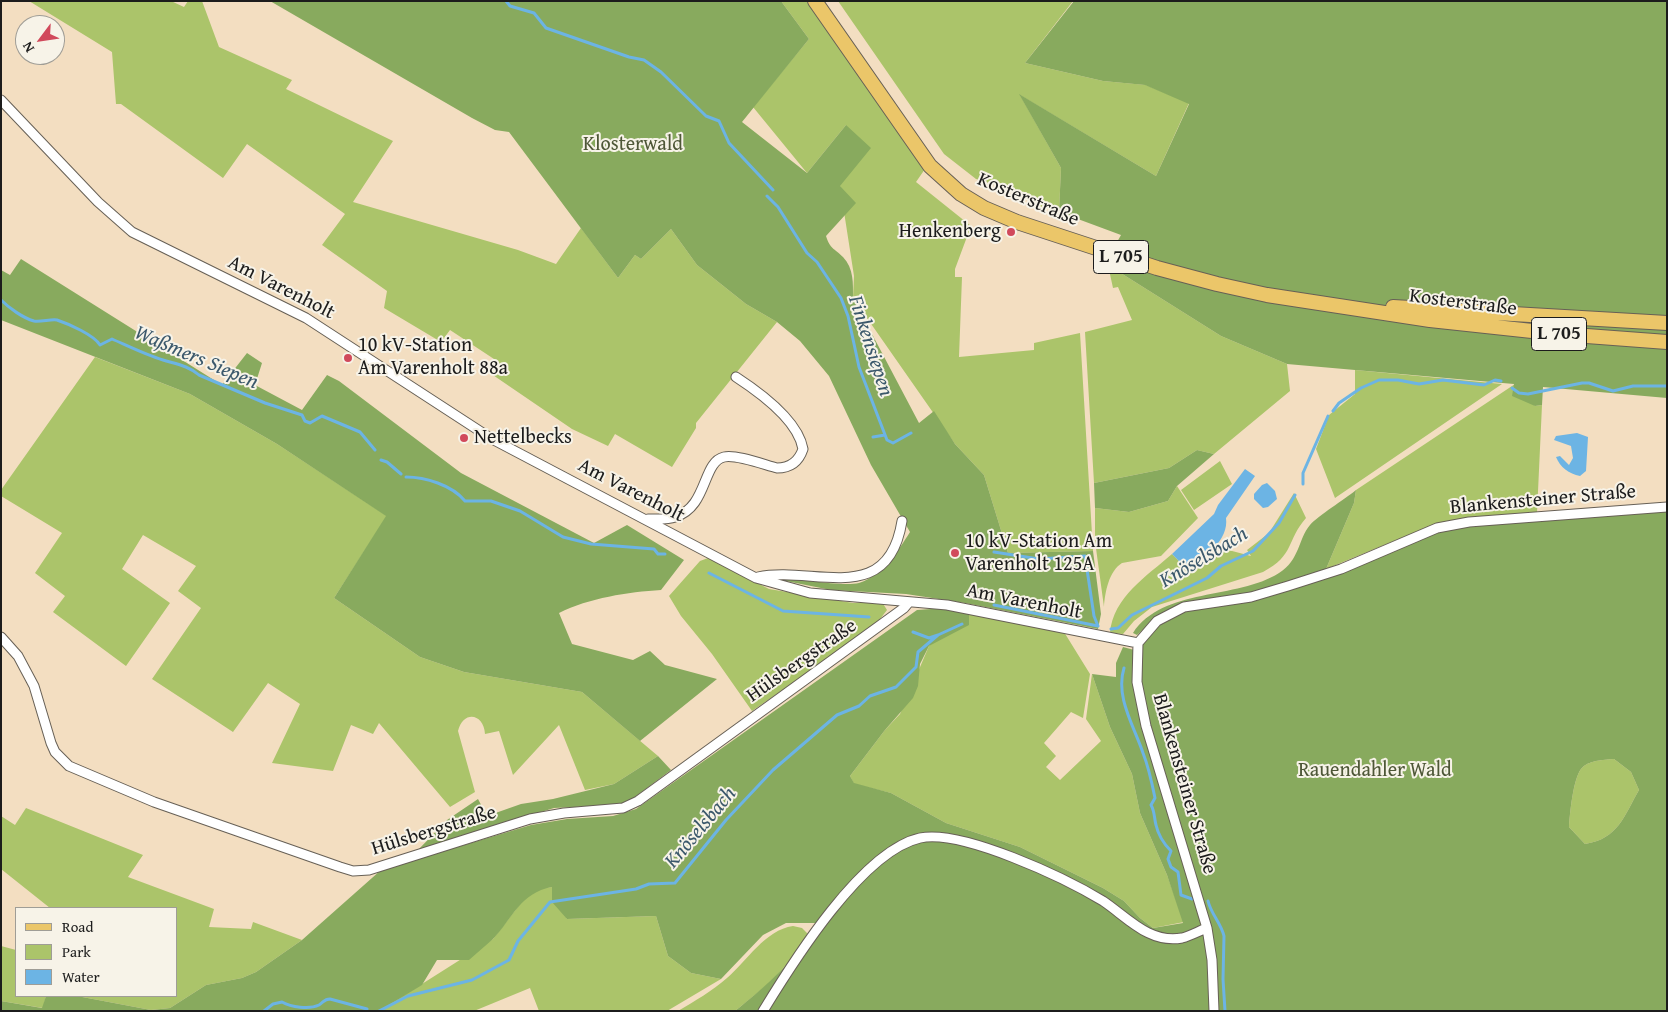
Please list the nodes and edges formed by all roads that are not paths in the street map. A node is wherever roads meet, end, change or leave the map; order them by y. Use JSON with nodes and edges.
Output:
{"nodes":[{"id":1,"x":815,"y":1,"type":"edge"},
{"id":2,"x":1,"y":100,"type":"edge"},
{"id":3,"x":1315,"y":302,"type":"junction"},
{"id":4,"x":1667,"y":323,"type":"edge"},
{"id":5,"x":1667,"y":342,"type":"edge"},
{"id":6,"x":736,"y":377,"type":"dead end"},
{"id":7,"x":1667,"y":507,"type":"edge"},
{"id":8,"x":648,"y":520,"type":"junction"},
{"id":9,"x":902,"y":520,"type":"dead end"},
{"id":10,"x":756,"y":578,"type":"junction"},
{"id":11,"x":909,"y":602,"type":"junction"},
{"id":12,"x":1,"y":637,"type":"edge"},
{"id":13,"x":1138,"y":643,"type":"junction"},
{"id":14,"x":1207,"y":928,"type":"junction"},
{"id":15,"x":763,"y":1011,"type":"edge"},
{"id":16,"x":1214,"y":1011,"type":"edge"}],
"edges":[{"from":1,"to":3,"type":"main road","name":"Kosterstraße","number":"L 705"},
{"from":2,"to":8,"type":"street","name":"Am Varenholt"},
{"from":3,"to":4,"type":"main road","name":"Kosterstraße","number":"L 705"},
{"from":3,"to":5,"type":"main road","name":"Kosterstraße","number":"L 705"},
{"from":6,"to":8,"type":"street"},
{"from":7,"to":13,"type":"street","name":"Blankensteiner Straße"},
{"from":8,"to":10,"type":"street","name":"Am Varenholt"},
{"from":9,"to":10,"type":"street"},
{"from":10,"to":11,"type":"street","name":"Am Varenholt"},
{"from":11,"to":12,"type":"street","name":"Hülsbergstraße"},
{"from":11,"to":13,"type":"street","name":"Am Varenholt"},
{"from":13,"to":14,"type":"street","name":"Blankensteiner Straße"},
{"from":14,"to":15,"type":"street"},
{"from":14,"to":16,"type":"street","name":"Blankensteiner Straße"}]}
